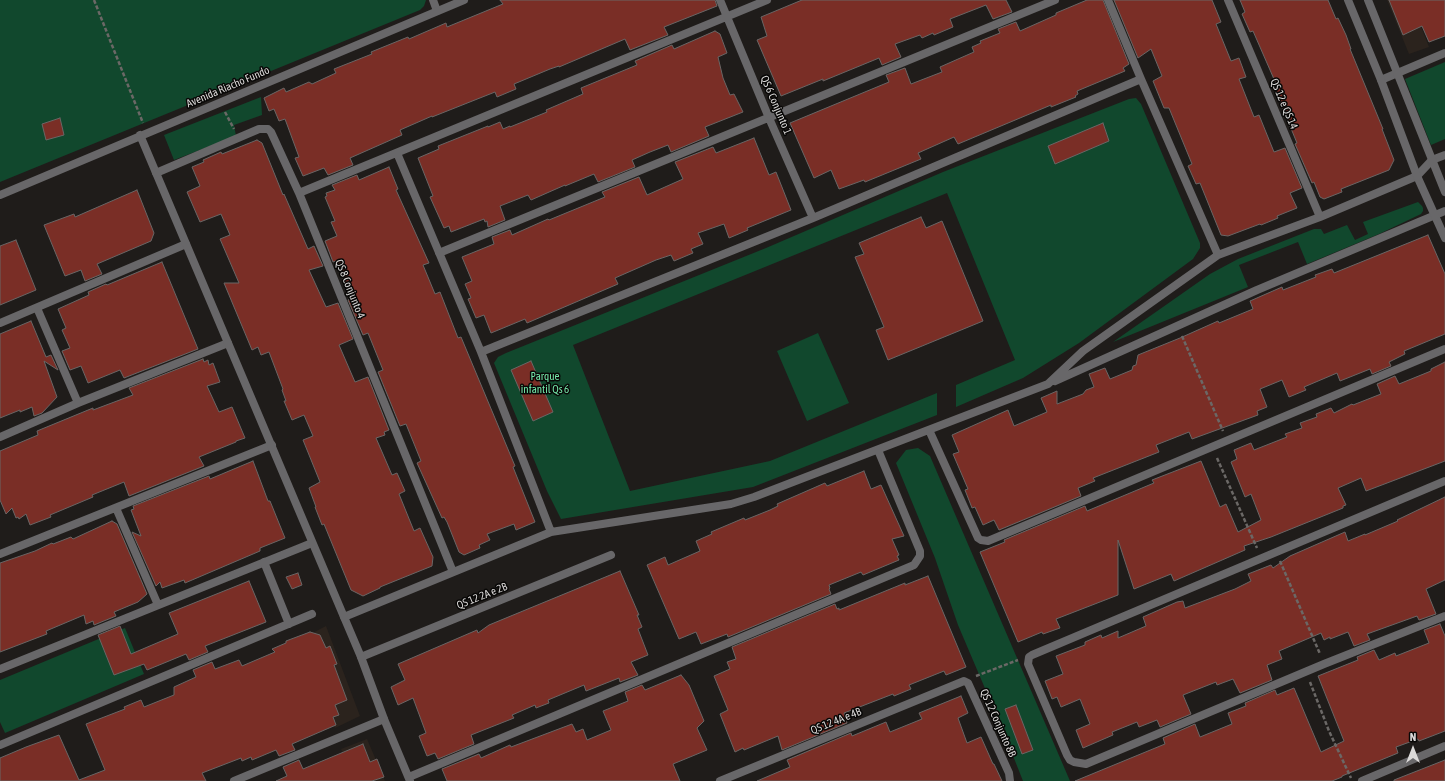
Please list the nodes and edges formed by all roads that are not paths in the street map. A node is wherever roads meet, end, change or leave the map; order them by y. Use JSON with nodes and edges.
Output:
{"nodes":[{"id":1,"x":432,"y":0,"type":"edge"},
{"id":2,"x":464,"y":0,"type":"edge"},
{"id":3,"x":720,"y":0,"type":"edge"},
{"id":4,"x":768,"y":0,"type":"edge"},
{"id":5,"x":1055,"y":0,"type":"edge"},
{"id":6,"x":1108,"y":0,"type":"edge"},
{"id":7,"x":1228,"y":0,"type":"edge"},
{"id":8,"x":1348,"y":0,"type":"edge"},
{"id":9,"x":1368,"y":0,"type":"edge"},
{"id":10,"x":437,"y":11,"type":"junction"},
{"id":11,"x":727,"y":17,"type":"junction"},
{"id":12,"x":1445,"y":53,"type":"edge"},
{"id":13,"x":1397,"y":72,"type":"junction"},
{"id":14,"x":1141,"y":79,"type":"junction"},
{"id":15,"x":1381,"y":80,"type":"junction"},
{"id":16,"x":769,"y":118,"type":"junction"},
{"id":17,"x":140,"y":136,"type":"junction"},
{"id":18,"x":397,"y":154,"type":"junction"},
{"id":19,"x":1445,"y":154,"type":"edge"},
{"id":20,"x":1432,"y":160,"type":"junction"},
{"id":21,"x":156,"y":173,"type":"junction"},
{"id":22,"x":1417,"y":176,"type":"junction"},
{"id":23,"x":1445,"y":192,"type":"edge"},
{"id":24,"x":299,"y":193,"type":"junction"},
{"id":25,"x":0,"y":195,"type":"edge"},
{"id":26,"x":1445,"y":211,"type":"edge"},
{"id":27,"x":1435,"y":216,"type":"junction"},
{"id":28,"x":1320,"y":217,"type":"junction"},
{"id":29,"x":813,"y":218,"type":"junction"},
{"id":30,"x":1445,"y":238,"type":"edge"},
{"id":31,"x":186,"y":244,"type":"junction"},
{"id":32,"x":439,"y":253,"type":"junction"},
{"id":33,"x":1218,"y":255,"type":"junction"},
{"id":34,"x":37,"y":308,"type":"junction"},
{"id":35,"x":0,"y":323,"type":"edge"},
{"id":36,"x":228,"y":343,"type":"junction"},
{"id":37,"x":1445,"y":349,"type":"edge"},
{"id":38,"x":481,"y":352,"type":"junction"},
{"id":39,"x":1048,"y":384,"type":"junction"},
{"id":40,"x":78,"y":403,"type":"junction"},
{"id":41,"x":929,"y":430,"type":"junction"},
{"id":42,"x":0,"y":437,"type":"edge"},
{"id":43,"x":272,"y":445,"type":"junction"},
{"id":44,"x":878,"y":450,"type":"junction"},
{"id":45,"x":1445,"y":481,"type":"edge"},
{"id":46,"x":116,"y":508,"type":"junction"},
{"id":47,"x":551,"y":532,"type":"junction"},
{"id":48,"x":312,"y":542,"type":"junction"},
{"id":49,"x":0,"y":544,"type":"edge"},
{"id":50,"x":2,"y":553,"type":"edge"},
{"id":51,"x":611,"y":554,"type":"dead end"},
{"id":52,"x":264,"y":562,"type":"junction"},
{"id":53,"x":453,"y":572,"type":"junction"},
{"id":54,"x":158,"y":605,"type":"junction"},
{"id":55,"x":312,"y":614,"type":"dead end"},
{"id":56,"x":1445,"y":616,"type":"edge"},
{"id":57,"x":344,"y":617,"type":"junction"},
{"id":58,"x":289,"y":624,"type":"junction"},
{"id":59,"x":361,"y":657,"type":"junction"},
{"id":60,"x":0,"y":669,"type":"edge"},
{"id":61,"x":962,"y":681,"type":"joint"},
{"id":62,"x":384,"y":719,"type":"junction"},
{"id":63,"x":0,"y":745,"type":"edge"},
{"id":64,"x":1445,"y":746,"type":"edge"},
{"id":65,"x":410,"y":779,"type":"edge"},
{"id":66,"x":234,"y":781,"type":"edge"},
{"id":67,"x":720,"y":781,"type":"edge"},
{"id":68,"x":1010,"y":781,"type":"edge"},
{"id":69,"x":1362,"y":781,"type":"edge"}],
"edges":[{"from":1,"to":10,"type":"street"},
{"from":2,"to":10,"type":"street","name":"Avenida Riacho Fundo"},
{"from":3,"to":11,"type":"street","name":"QS 6 Conjunto 1"},
{"from":4,"to":11,"type":"street"},
{"from":5,"to":16,"type":"street"},
{"from":6,"to":14,"type":"street"},
{"from":7,"to":28,"type":"street","name":"QS 12 e QS 14"},
{"from":8,"to":15,"type":"street"},
{"from":9,"to":13,"type":"street"},
{"from":10,"to":17,"type":"street","name":"Avenida Riacho Fundo"},
{"from":11,"to":16,"type":"street","name":"QS 6 Conjunto 1"},
{"from":11,"to":18,"type":"street"},
{"from":12,"to":13,"type":"street"},
{"from":13,"to":15,"type":"street"},
{"from":13,"to":20,"type":"street"},
{"from":14,"to":29,"type":"street"},
{"from":14,"to":33,"type":"street"},
{"from":15,"to":22,"type":"street"},
{"from":16,"to":29,"type":"street","name":"QS 6 Conjunto 1"},
{"from":16,"to":32,"type":"street"},
{"from":17,"to":21,"type":"street"},
{"from":17,"to":25,"type":"street","name":"Avenida Riacho Fundo"},
{"from":18,"to":24,"type":"street"},
{"from":18,"to":32,"type":"street"},
{"from":19,"to":20,"type":"street"},
{"from":20,"to":22,"type":"street"},
{"from":20,"to":23,"type":"street"},
{"from":21,"to":24,"type":"street","name":"QS 8 Conjunto 4"},
{"from":21,"to":31,"type":"street"},
{"from":22,"to":27,"type":"street"},
{"from":22,"to":28,"type":"street"},
{"from":24,"to":53,"type":"street","name":"QS 8 Conjunto 4"},
{"from":26,"to":27,"type":"street"},
{"from":27,"to":30,"type":"street"},
{"from":27,"to":39,"type":"street"},
{"from":28,"to":33,"type":"street"},
{"from":29,"to":38,"type":"street"},
{"from":31,"to":34,"type":"street"},
{"from":31,"to":36,"type":"street"},
{"from":32,"to":38,"type":"street"},
{"from":33,"to":39,"type":"street"},
{"from":34,"to":35,"type":"street"},
{"from":34,"to":40,"type":"street"},
{"from":36,"to":40,"type":"street"},
{"from":36,"to":43,"type":"street"},
{"from":37,"to":41,"type":"street"},
{"from":38,"to":47,"type":"street"},
{"from":39,"to":41,"type":"street"},
{"from":40,"to":42,"type":"street"},
{"from":41,"to":44,"type":"street"},
{"from":43,"to":46,"type":"street"},
{"from":43,"to":48,"type":"street"},
{"from":44,"to":47,"type":"street"},
{"from":44,"to":65,"type":"street"},
{"from":45,"to":56,"type":"street"},
{"from":46,"to":50,"type":"street"},
{"from":46,"to":54,"type":"street"},
{"from":47,"to":53,"type":"street"},
{"from":48,"to":52,"type":"street"},
{"from":48,"to":57,"type":"street"},
{"from":49,"to":50,"type":"street"},
{"from":51,"to":59,"type":"street","name":"QS 12 2A e 2B"},
{"from":52,"to":54,"type":"street"},
{"from":52,"to":58,"type":"street"},
{"from":53,"to":57,"type":"street"},
{"from":54,"to":60,"type":"street"},
{"from":55,"to":58,"type":"street"},
{"from":57,"to":59,"type":"street"},
{"from":58,"to":63,"type":"street"},
{"from":59,"to":62,"type":"street"},
{"from":61,"to":67,"type":"street","name":"QS 12 4A e 4B"},
{"from":61,"to":68,"type":"street","name":"QS 12 Conjunto 8B"},
{"from":62,"to":65,"type":"street"},
{"from":62,"to":66,"type":"street"},
{"from":64,"to":69,"type":"street"}]}
